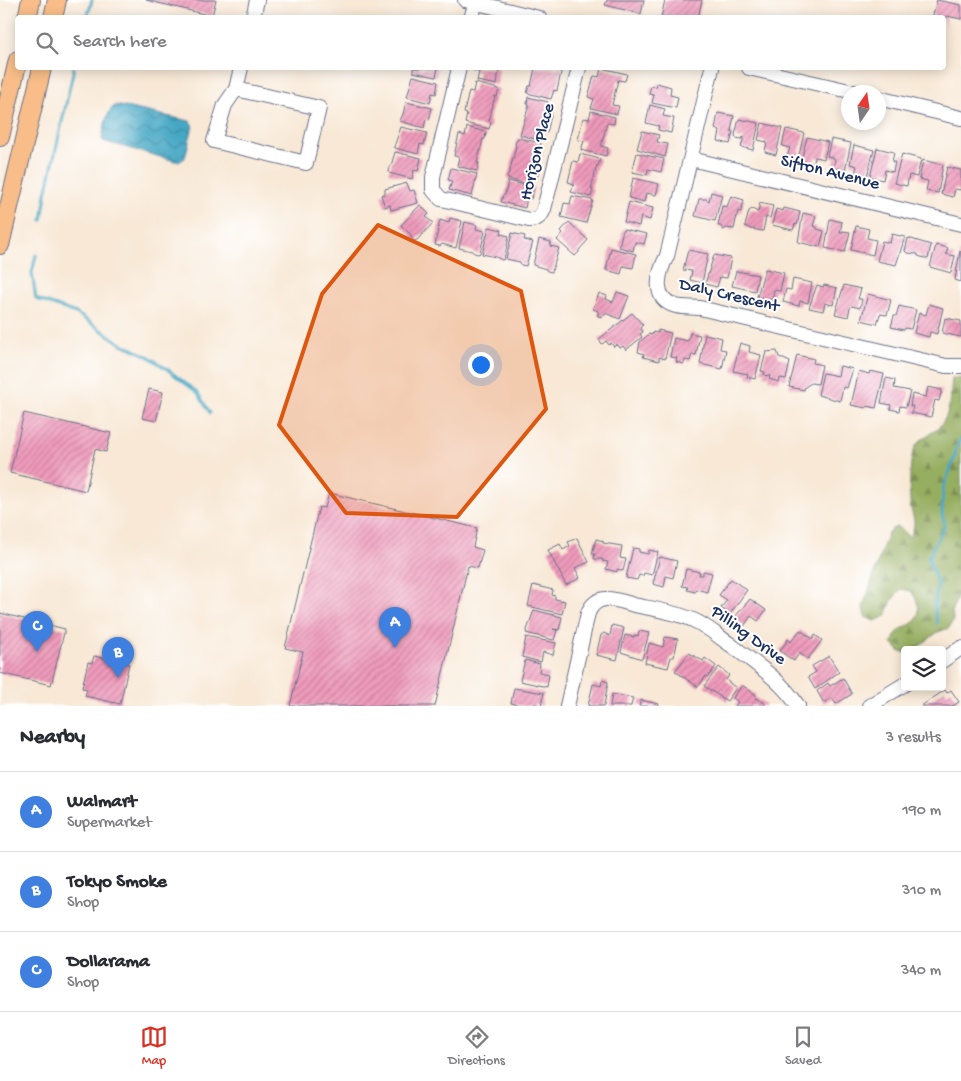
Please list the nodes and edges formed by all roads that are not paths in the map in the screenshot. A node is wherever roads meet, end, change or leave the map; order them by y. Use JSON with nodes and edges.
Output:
{"nodes":[{"id":1,"x":31,"y":0,"type":"edge"},
{"id":2,"x":57,"y":0,"type":"edge"},
{"id":3,"x":257,"y":0,"type":"edge"},
{"id":4,"x":473,"y":1,"type":"edge"},
{"id":5,"x":28,"y":15,"type":"edge"},
{"id":6,"x":54,"y":15,"type":"edge"},
{"id":7,"x":254,"y":15,"type":"edge"},
{"id":8,"x":471,"y":15,"type":"edge"},
{"id":9,"x":527,"y":15,"type":"edge"},
{"id":10,"x":16,"y":70,"type":"edge"},
{"id":11,"x":41,"y":70,"type":"edge"},
{"id":12,"x":241,"y":70,"type":"edge"},
{"id":13,"x":459,"y":70,"type":"edge"},
{"id":14,"x":579,"y":70,"type":"edge"},
{"id":15,"x":712,"y":70,"type":"edge"},
{"id":16,"x":758,"y":70,"type":"edge"},
{"id":17,"x":841,"y":89,"type":"edge"},
{"id":18,"x":236,"y":90,"type":"junction"},
{"id":19,"x":886,"y":100,"type":"edge"},
{"id":20,"x":961,"y":118,"type":"edge"},
{"id":21,"x":0,"y":137,"type":"edge"},
{"id":22,"x":691,"y":159,"type":"junction"},
{"id":23,"x":4,"y":215,"type":"edge"},
{"id":24,"x":961,"y":224,"type":"edge"},
{"id":25,"x":0,"y":246,"type":"edge"},
{"id":26,"x":961,"y":366,"type":"edge"},
{"id":27,"x":961,"y":648,"type":"edge"},
{"id":28,"x":946,"y":658,"type":"edge"},
{"id":29,"x":901,"y":687,"type":"edge"},
{"id":30,"x":567,"y":706,"type":"edge"},
{"id":31,"x":798,"y":706,"type":"edge"},
{"id":32,"x":870,"y":706,"type":"edge"}],
"edges":[{"from":1,"to":5,"type":"main road"},
{"from":2,"to":6,"type":"main road"},
{"from":3,"to":7,"type":"street"},
{"from":4,"to":8,"type":"street"},
{"from":4,"to":9,"type":"street"},
{"from":10,"to":21,"type":"main road"},
{"from":11,"to":23,"type":"main road"},
{"from":12,"to":18,"type":"street"},
{"from":13,"to":14,"type":"street","name":"Horizon Place"},
{"from":15,"to":22,"type":"street","name":"Daly Crescent"},
{"from":16,"to":17,"type":"street"},
{"from":18,"to":18,"type":"street"},
{"from":19,"to":20,"type":"street"},
{"from":22,"to":24,"type":"street","name":"Sifton Avenue"},
{"from":22,"to":26,"type":"street","name":"Daly Crescent"},
{"from":23,"to":25,"type":"main road"},
{"from":27,"to":28,"type":"street"},
{"from":29,"to":32,"type":"street"},
{"from":30,"to":31,"type":"street","name":"Pilling Drive"}]}
